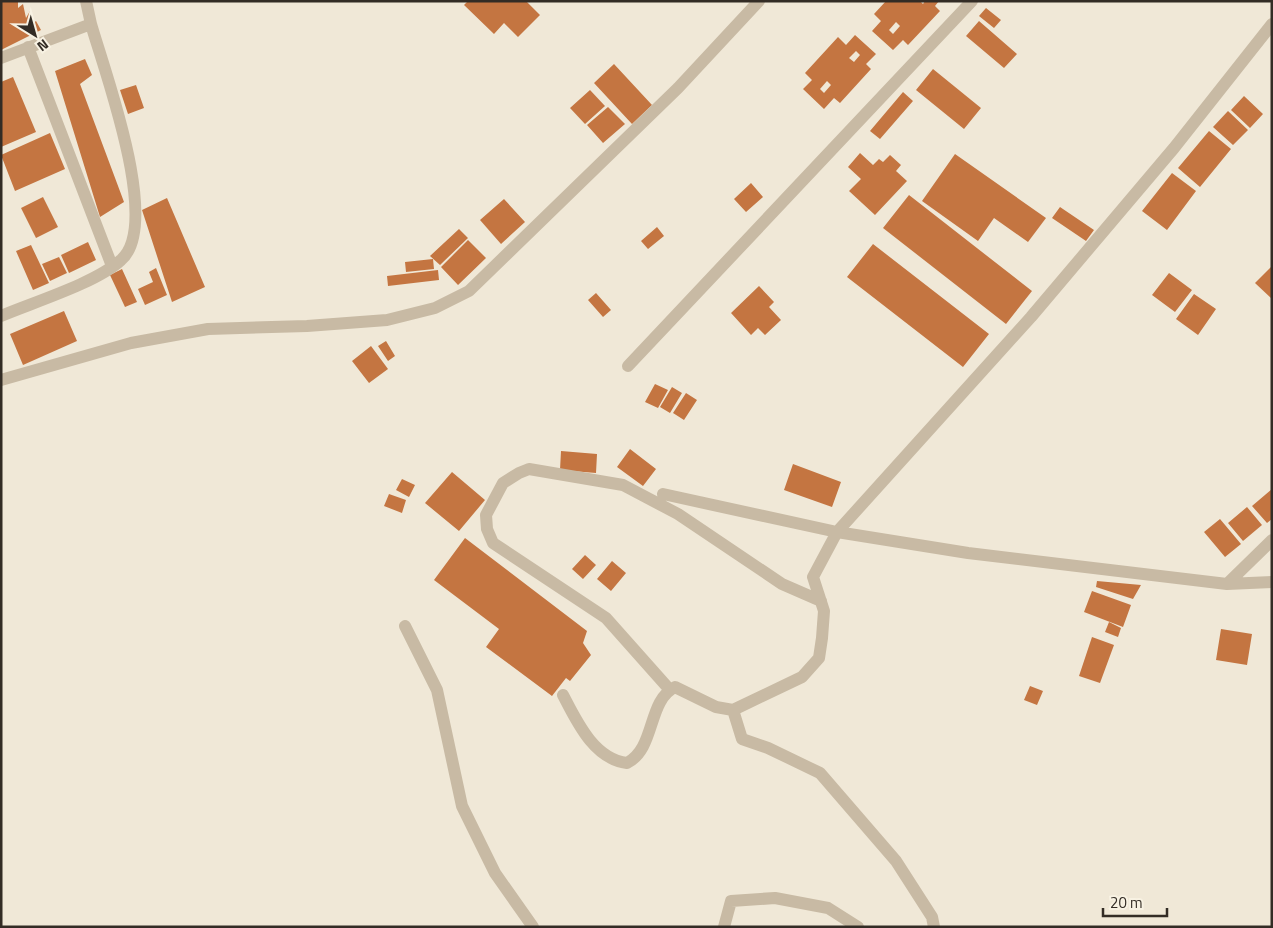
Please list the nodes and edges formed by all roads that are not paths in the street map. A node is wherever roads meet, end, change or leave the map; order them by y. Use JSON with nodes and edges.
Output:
{"nodes":[{"id":1,"x":86,"y":1,"type":"edge"},
{"id":2,"x":759,"y":1,"type":"edge"},
{"id":3,"x":972,"y":1,"type":"edge"},
{"id":4,"x":90,"y":24,"type":"junction"},
{"id":5,"x":1272,"y":24,"type":"edge"},
{"id":6,"x":28,"y":47,"type":"junction"},
{"id":7,"x":1,"y":58,"type":"edge"},
{"id":8,"x":112,"y":266,"type":"junction"},
{"id":9,"x":1,"y":316,"type":"edge"},
{"id":10,"x":628,"y":366,"type":"dead end"},
{"id":11,"x":1,"y":380,"type":"edge"},
{"id":12,"x":663,"y":494,"type":"dead end"},
{"id":13,"x":837,"y":532,"type":"junction"},
{"id":14,"x":1272,"y":540,"type":"edge"},
{"id":15,"x":1272,"y":582,"type":"edge"},
{"id":16,"x":1227,"y":584,"type":"junction"},
{"id":17,"x":821,"y":601,"type":"junction"},
{"id":18,"x":405,"y":626,"type":"dead end"},
{"id":19,"x":670,"y":690,"type":"junction"},
{"id":20,"x":563,"y":695,"type":"dead end"},
{"id":21,"x":733,"y":710,"type":"junction"},
{"id":22,"x":533,"y":927,"type":"edge"},
{"id":23,"x":724,"y":927,"type":"edge"},
{"id":24,"x":858,"y":927,"type":"edge"},
{"id":25,"x":934,"y":927,"type":"edge"}],
"edges":[{"from":1,"to":4,"type":"street"},
{"from":2,"to":11,"type":"street"},
{"from":3,"to":10,"type":"street"},
{"from":4,"to":6,"type":"street"},
{"from":4,"to":8,"type":"street"},
{"from":5,"to":13,"type":"street"},
{"from":6,"to":7,"type":"street"},
{"from":6,"to":8,"type":"street"},
{"from":8,"to":9,"type":"street"},
{"from":12,"to":13,"type":"street"},
{"from":13,"to":16,"type":"street"},
{"from":13,"to":17,"type":"street"},
{"from":14,"to":16,"type":"street"},
{"from":15,"to":16,"type":"street"},
{"from":17,"to":19,"type":"street"},
{"from":17,"to":21,"type":"street"},
{"from":18,"to":22,"type":"street"},
{"from":19,"to":20,"type":"street"},
{"from":19,"to":21,"type":"street"},
{"from":21,"to":25,"type":"street"},
{"from":23,"to":24,"type":"street"}]}
